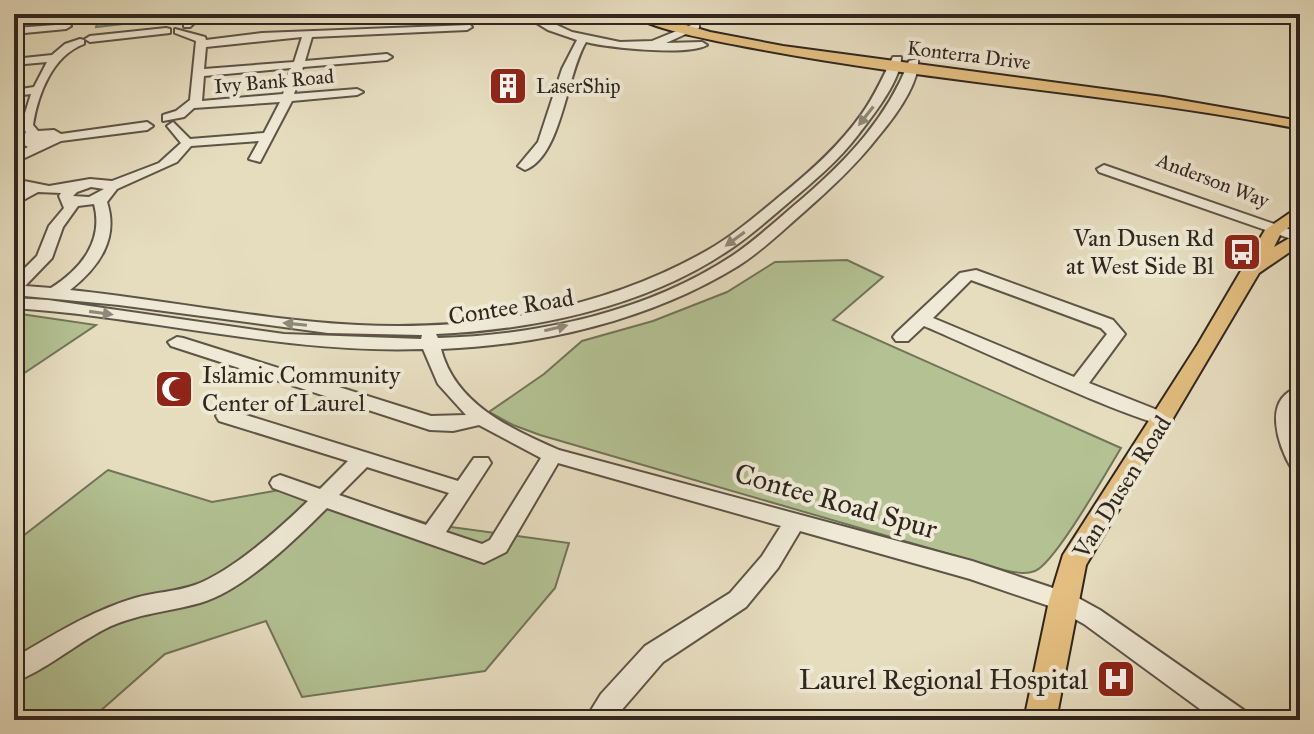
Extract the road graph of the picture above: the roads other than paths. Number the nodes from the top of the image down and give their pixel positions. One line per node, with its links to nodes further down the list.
1 (72, 14): 10 (street)
2 (527, 14): 11 (street)
3 (636, 14): 7 (main road, Konterra Drive)
4 (660, 14): 7 (main road, Konterra Drive)
5 (190, 23): 10 (street); 12 (street)
6 (467, 27): 9 (street)
7 (691, 28): 13 (street); 19 (main road, Konterra Drive); 19 (main road, Konterra Drive)
8 (15, 31): 10 (street)
9 (308, 34): 12 (street); 18 (street)
10 (75, 38): 16 (street)
11 (583, 39): 13 (street); 34 (street)
12 (202, 44): 21 (street)
13 (652, 44): 14 (street)
14 (702, 45)
15 (387, 57): 18 (street)
16 (54, 58): 17 (street); 22 (street)
17 (14, 62)
18 (297, 63): 21 (street); 25 (street)
19 (893, 67): 20 (main road, Konterra Drive); 49 (street, Contee Road, one-way to 49)
20 (910, 70): 27 (main road, Konterra Drive); 29 (main road, Konterra Drive); 50 (street, Contee Road, one-way to 20)
21 (200, 73): 26 (street)
22 (39, 90): 24 (street); 31 (street)
23 (357, 92): 25 (street, Ivy Bank Road)
24 (14, 93)
25 (287, 97): 26 (street, Ivy Bank Road); 30 (street)
26 (193, 105): 28 (street)
27 (1300, 117)
28 (172, 123): 31 (street); 32 (street)
29 (1300, 125)
30 (266, 137): 32 (street); 33 (street)
31 (31, 139)
32 (187, 143): 37 (street)
33 (255, 159)
34 (525, 166)
35 (1108, 167): 42 (street, Anderson Way)
36 (14, 183): 38 (street)
37 (111, 187): 39 (street); 45 (street)
38 (42, 189): 39 (street); 40 (street)
39 (71, 195): 46 (street)
40 (14, 201)
41 (1300, 211): 42 (main road, Van Dusen Road)
42 (1276, 228): 43 (street, Anderson Way); 44 (main road, Van Dusen Road)
43 (1300, 236): 44 (main road, Van Dusen Road)
44 (1251, 271): 57 (main road, Van Dusen Road)
45 (55, 293): 46 (street, Contee Road); 49 (street, Contee Road, one-way to 45)
46 (16, 295): 49 (street, Contee Road, one-way to 49)
47 (922, 319): 48 (street); 53 (street); 53 (street)
48 (902, 337)
49 (429, 338): 50 (street, Contee Road); 52 (street, Contee Road Spur)
50 (479, 341): 52 (street)
51 (177, 342): 56 (street)
52 (447, 383): 56 (street, Contee Road Spur)
53 (1078, 385): 57 (street)
54 (1300, 393): 61 (street)
55 (226, 416): 59 (street)
56 (479, 418): 58 (street, Contee Road Spur)
57 (1163, 420): 67 (main road, Van Dusen Road)
58 (553, 455): 65 (street, Contee Road Spur); 66 (street)
59 (363, 459): 63 (street); 64 (street)
60 (481, 463): 63 (street)
61 (1300, 466)
62 (280, 483): 64 (street)
63 (463, 490): 66 (street)
64 (323, 498): 66 (street); 68 (street)
65 (795, 521): 67 (street, Contee Road Spur); 69 (street)
66 (431, 536)
67 (1063, 601): 70 (main road, Van Dusen Road); 71 (street, Contee Road Spur)
68 (14, 671)
69 (598, 720)
70 (1040, 720)
71 (1236, 720)

